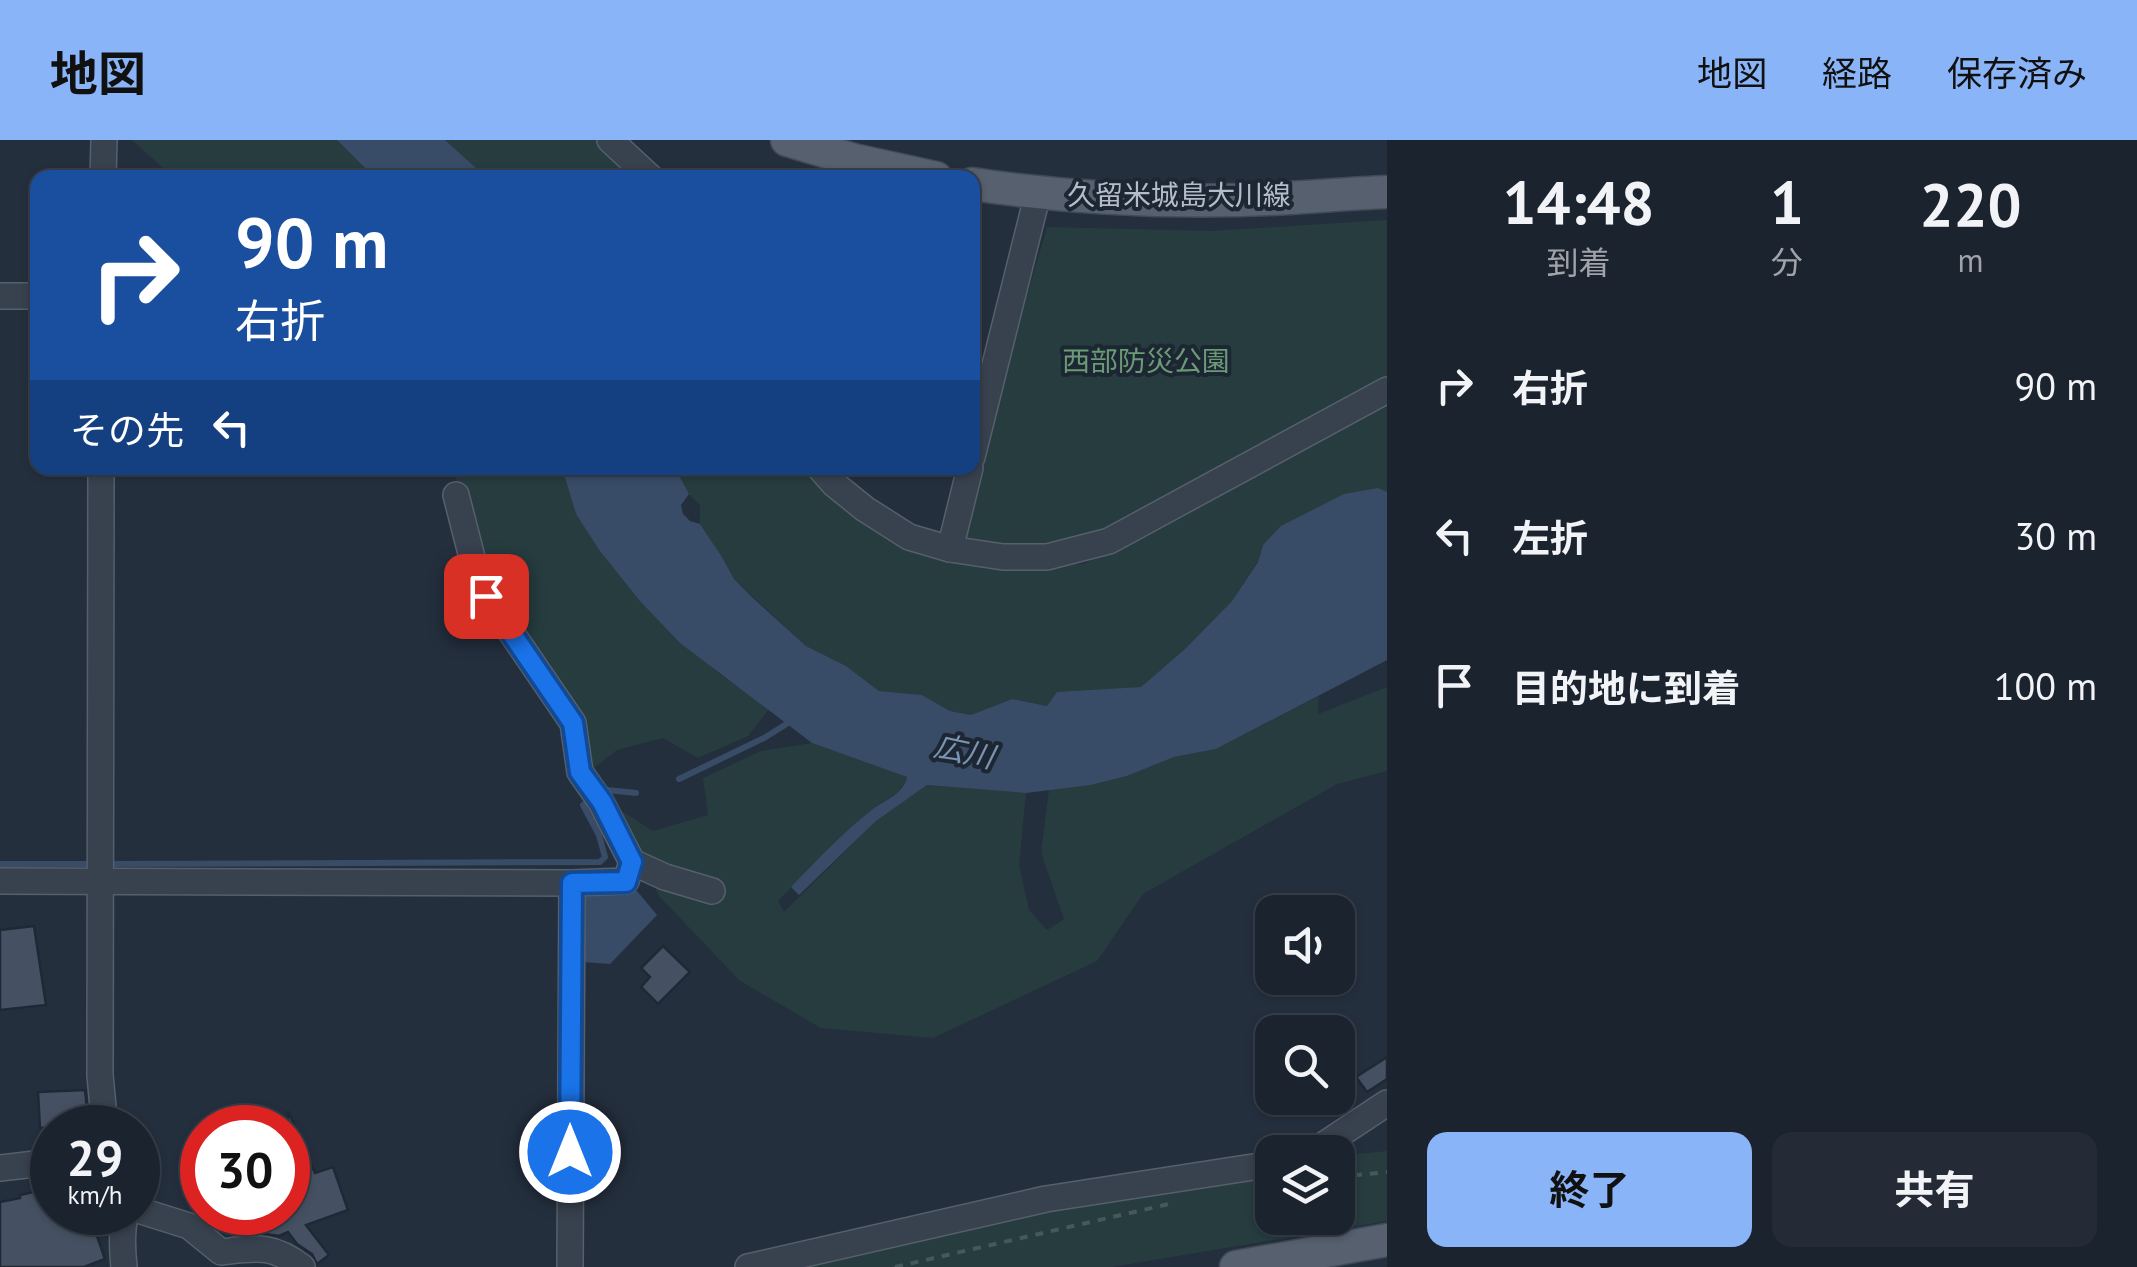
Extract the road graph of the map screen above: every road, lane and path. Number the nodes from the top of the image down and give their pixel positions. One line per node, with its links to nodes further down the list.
1 (104, 140): 4 (street)
2 (610, 140): 5 (street)
3 (786, 140): 6 (main road)
4 (103, 170)
5 (643, 170)
6 (900, 170)
7 (980, 185): 9 (main road, 久留米城島大川線)
8 (1387, 192): 9 (main road, 久留米城島大川線)
9 (1038, 193): 13 (street)
10 (0, 296): 11 (street)
11 (30, 296)
12 (1387, 390): 18 (street)
13 (980, 426)
14 (101, 475): 20 (street)
15 (826, 475): 18 (street)
16 (968, 475): 18 (street)
17 (456, 495): 19 (street)
18 (950, 549)
19 (632, 862): 22 (street); 23 (street)
20 (101, 870): 21 (street); 22 (street); 25 (street)
21 (0, 882)
22 (572, 883): 39 (street)
23 (712, 891)
24 (1387, 1103): 26 (street)
25 (103, 1105)
26 (1339, 1135)
27 (30, 1165): 29 (street)
28 (1255, 1167): 40 (street)
29 (0, 1168)
30 (1387, 1172): 31 (path)
31 (1355, 1176)
32 (1180, 1202): 41 (path)
33 (160, 1217): 36 (street)
34 (123, 1235): 37 (street)
35 (1387, 1240): 42 (main road)
36 (220, 1259): 38 (street)
37 (124, 1267)
38 (302, 1267)
39 (570, 1267)
40 (748, 1267)
41 (896, 1267)
42 (1236, 1267)

